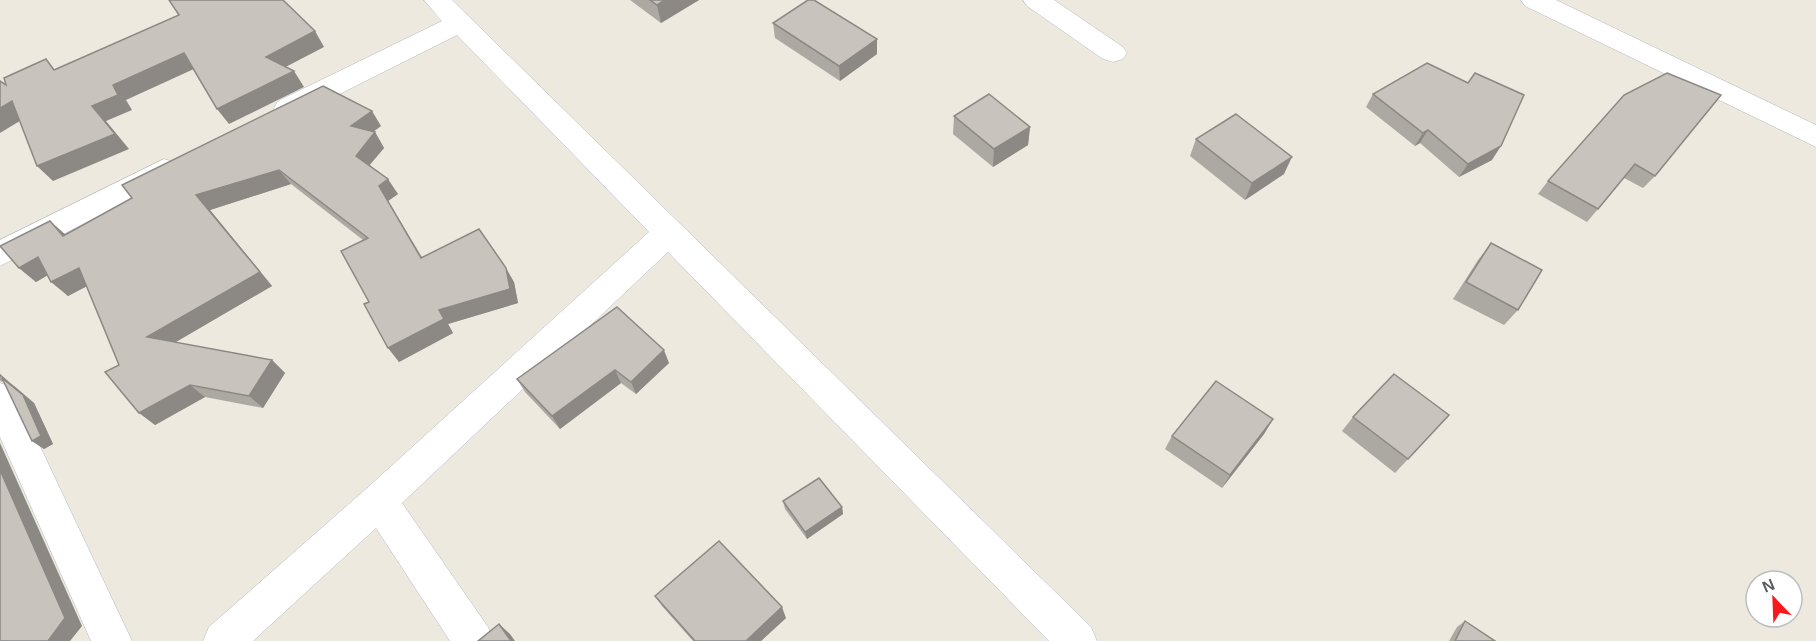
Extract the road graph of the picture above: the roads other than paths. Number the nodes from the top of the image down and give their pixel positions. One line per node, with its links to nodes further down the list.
1 (1036, 0): 4 (street)
2 (1534, 0): 6 (street)
3 (449, 11): 5 (street); 8 (street)
4 (1113, 53)
5 (268, 118)
6 (1816, 137)
7 (183, 161): 9 (street)
8 (669, 232): 11 (street); 15 (street)
9 (0, 254)
10 (0, 398): 12 (street)
11 (379, 501): 13 (street); 14 (street)
12 (112, 641)
13 (223, 641)
14 (474, 641)
15 (1077, 641)

